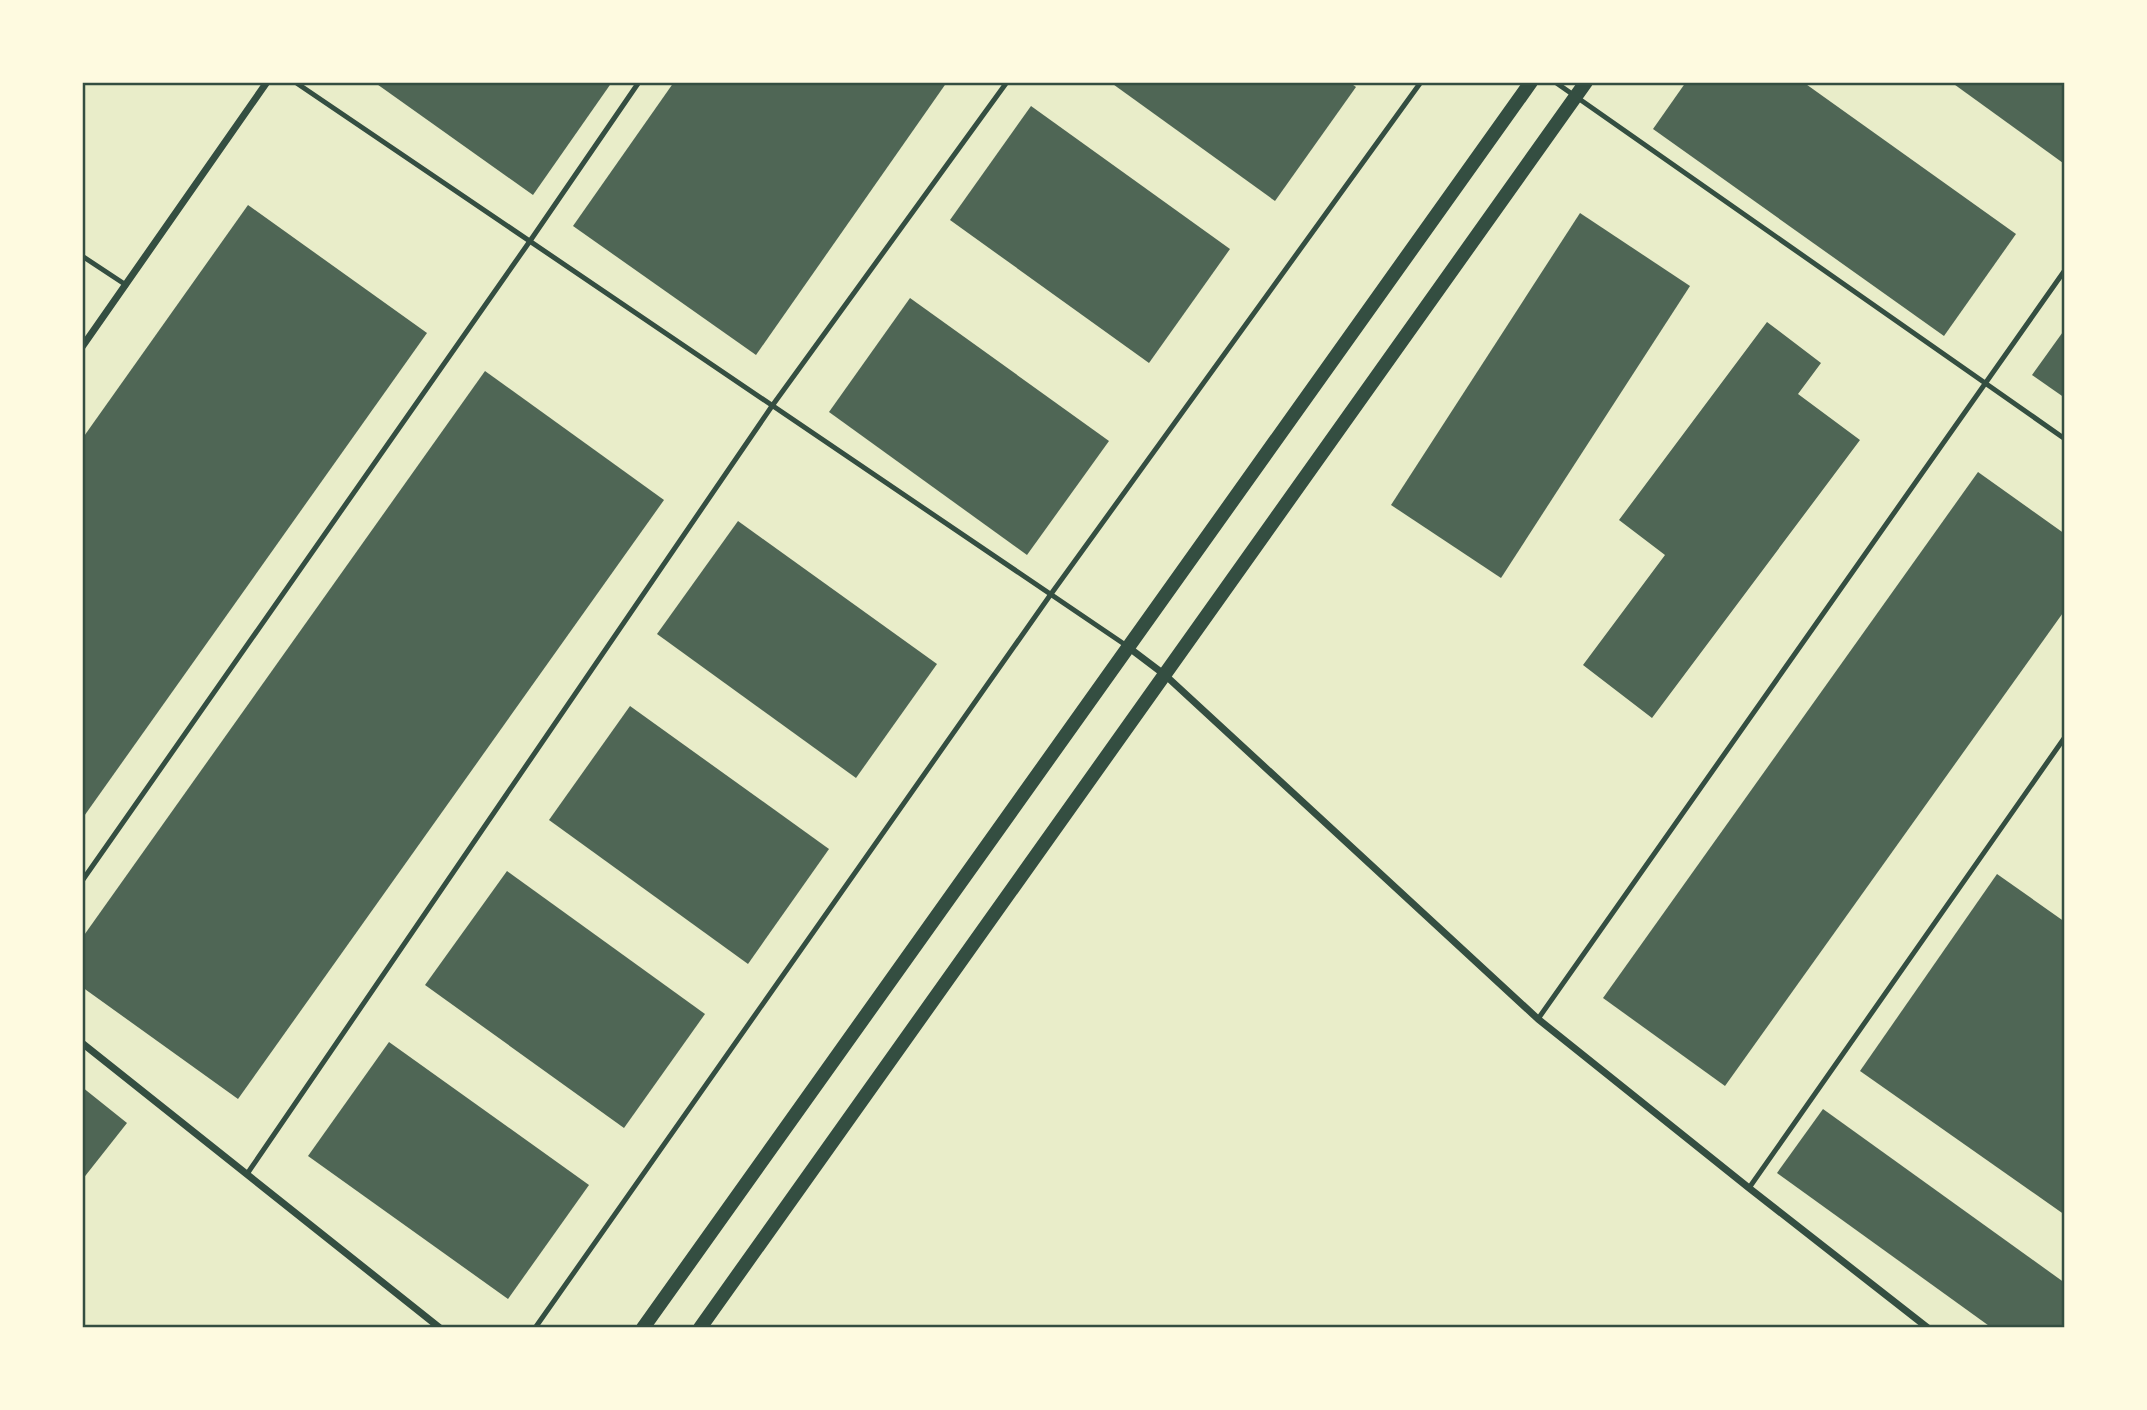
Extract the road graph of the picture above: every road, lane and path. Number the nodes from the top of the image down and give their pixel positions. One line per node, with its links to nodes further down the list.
1 (267, 82): 13 (street)
2 (295, 82): 10 (lane)
3 (639, 82): 10 (lane)
4 (1007, 82): 16 (lane)
5 (1421, 82): 18 (lane)
6 (1531, 82): 19 (main road)
7 (1555, 82): 9 (lane)
8 (1586, 82): 9 (main road)
9 (1575, 97): 15 (lane); 20 (main road)
10 (530, 241): 16 (lane); 22 (lane)
11 (82, 256): 13 (lane)
12 (2065, 270): 15 (lane)
13 (126, 285): 14 (street)
14 (82, 346)
15 (1986, 384): 17 (lane); 23 (lane)
16 (772, 406): 18 (lane); 25 (lane)
17 (2065, 439)
18 (1051, 594): 19 (lane); 28 (lane)
19 (1127, 647): 20 (street); 29 (main road)
20 (1165, 676): 23 (street); 30 (main road)
21 (2065, 737): 26 (lane)
22 (82, 881)
23 (1538, 1019): 26 (street)
24 (82, 1043): 25 (street)
25 (247, 1174): 27 (street)
26 (1749, 1188): 31 (street)
27 (440, 1328)
28 (535, 1328)
29 (643, 1328)
30 (700, 1328)
31 (1928, 1328)

